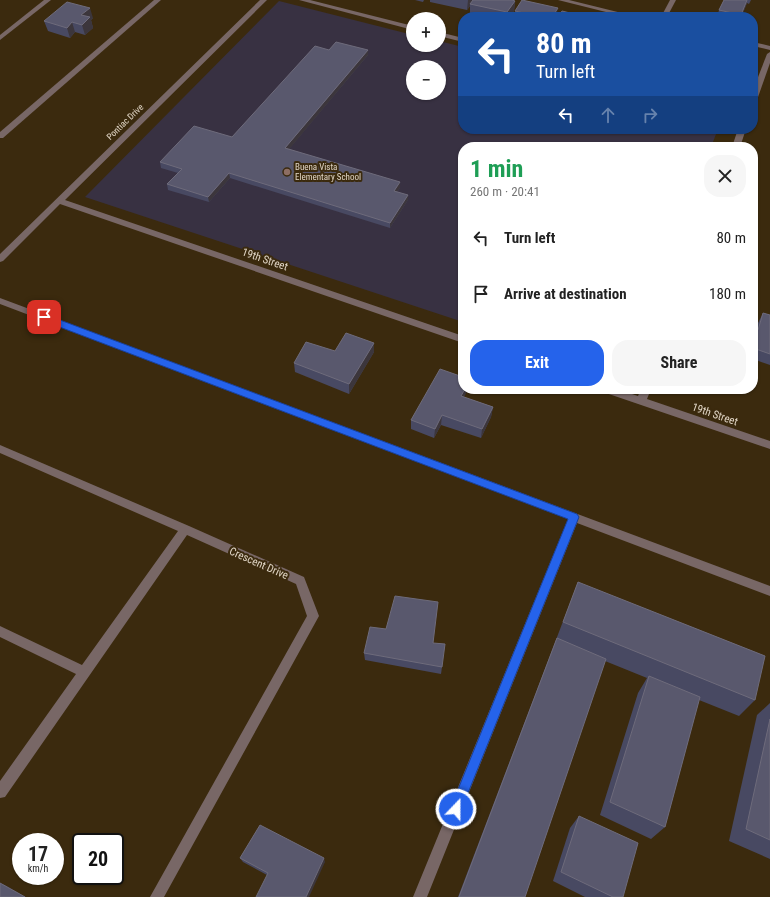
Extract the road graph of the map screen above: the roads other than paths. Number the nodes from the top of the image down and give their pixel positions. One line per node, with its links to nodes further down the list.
1 (48, 0): 11 (street)
2 (158, 0): 17 (street)
3 (264, 0): 18 (street, Pontiac Drive)
4 (302, 0): 9 (street)
5 (561, 0): 7 (street)
6 (673, 0): 8 (street)
7 (613, 12)
8 (667, 12)
9 (406, 26)
10 (446, 36): 12 (street)
11 (0, 38)
12 (458, 39)
13 (758, 45): 14 (street)
14 (770, 48)
15 (770, 54): 16 (street)
16 (758, 86)
17 (0, 136)
18 (59, 201): 19 (street, Pontiac Drive); 21 (street, 19th Street)
19 (0, 259)
20 (0, 301): 27 (street)
21 (458, 338)
22 (621, 394): 24 (street, 19th Street)
23 (644, 394): 24 (street)
24 (641, 401): 25 (street, 19th Street)
25 (770, 445)
26 (0, 449): 28 (street, Crescent Drive)
27 (574, 517): 29 (street); 34 (street)
28 (185, 529): 31 (street); 33 (street, Crescent Drive)
29 (770, 591)
30 (0, 631): 31 (street)
31 (83, 672): 32 (street)
32 (0, 792)
33 (157, 897)
34 (420, 897)

